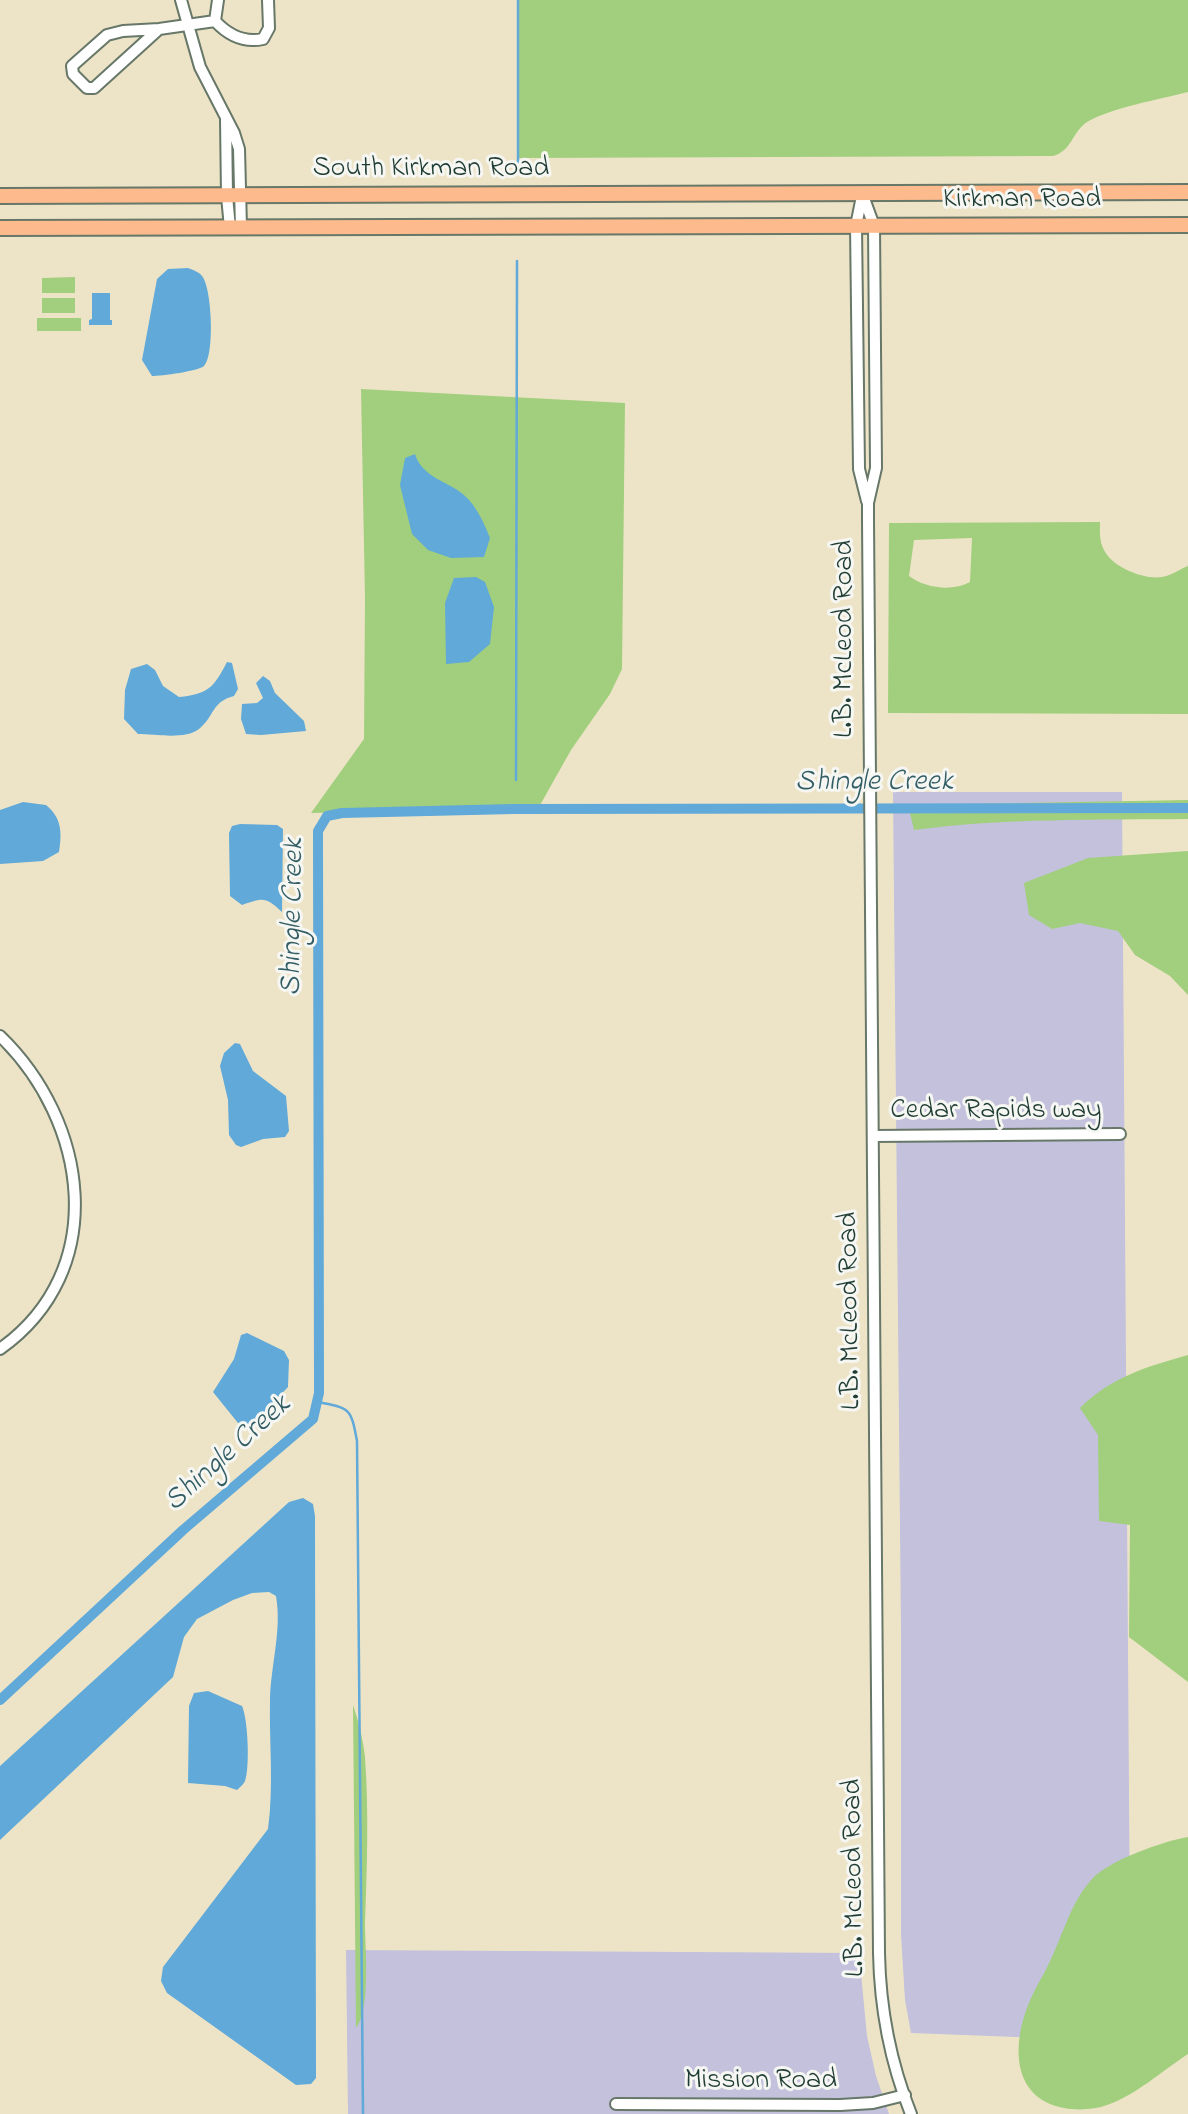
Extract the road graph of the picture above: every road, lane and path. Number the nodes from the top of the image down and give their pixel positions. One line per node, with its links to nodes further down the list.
1 (181, 0): 5 (street)
2 (218, 0): 4 (street)
3 (268, 0): 4 (street)
4 (215, 21): 5 (street)
5 (189, 25): 6 (street); 9 (street)
6 (159, 29): 6 (street)
7 (1188, 192): 8 (main road, Kirkman Road)
8 (862, 194): 9 (main road, South Kirkman Road); 12 (street, L.B. McLeod Road); 13 (street, L.B. McLeod Road)
9 (234, 196): 10 (main road, South Kirkman Road); 15 (street)
10 (0, 197)
11 (1188, 225): 13 (main road, Kirkman Road)
12 (856, 226): 13 (main road, Kirkman Road); 15 (main road, South Kirkman Road); 16 (street, L.B. McLeod Road)
13 (874, 226): 16 (street, L.B. McLeod Road)
14 (0, 228): 15 (main road, South Kirkman Road)
15 (236, 228)
16 (868, 503): 19 (street, L.B. McLeod Road)
17 (0, 1036): 20 (street)
18 (1120, 1134): 19 (street, Cedar Rapids way)
19 (873, 1136): 21 (street, L.B. McLeod Road)
20 (0, 1349)
21 (905, 2095): 22 (street, Mission Road); 23 (street, L.B. McLeod Road)
22 (616, 2104)
23 (911, 2114)

